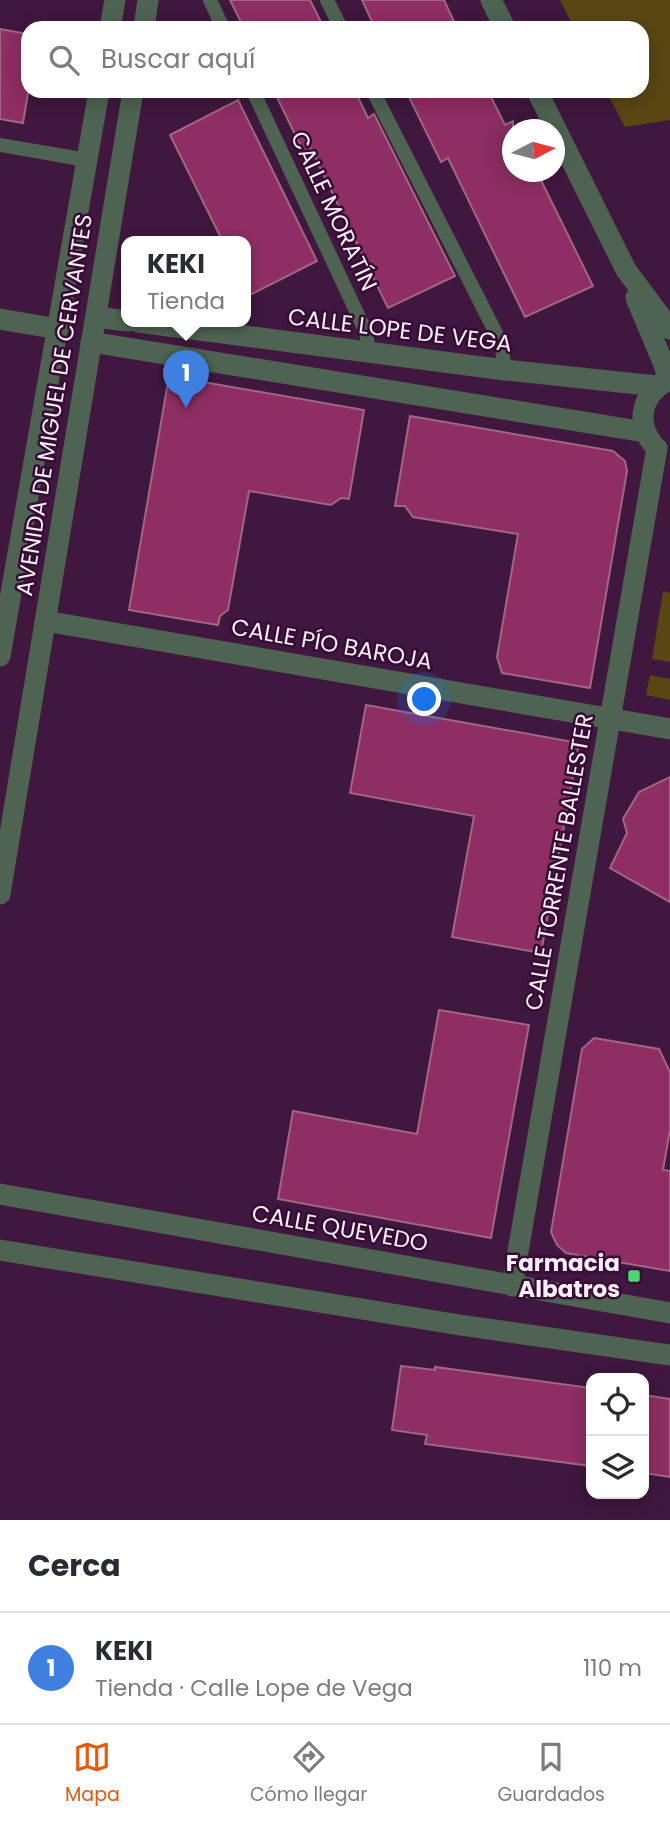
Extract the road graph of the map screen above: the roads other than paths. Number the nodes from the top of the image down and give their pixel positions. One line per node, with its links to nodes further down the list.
1 (114, 0): 6 (street)
2 (148, 0): 7 (street)
3 (210, 0): 8 (lane)
4 (327, 0): 9 (lane)
5 (491, 0): 10 (street)
6 (111, 21)
7 (145, 21)
8 (220, 21)
9 (338, 21)
10 (502, 21)
11 (98, 98): 17 (street, AVENIDA DE MIGUEL DE CERVANTES)
12 (132, 98): 19 (street, AVENIDA DE MIGUEL DE CERVANTES)
13 (256, 98): 26 (lane, CALLE MORATÍN)
14 (377, 98): 27 (lane)
15 (540, 98): 18 (street)
16 (0, 145): 17 (lane)
17 (87, 160): 23 (street, AVENIDA DE MIGUEL DE CERVANTES)
18 (626, 270): 24 (street); 28 (street)
19 (96, 317): 21 (street); 25 (street, AVENIDA DE MIGUEL DE CERVANTES)
20 (0, 319): 23 (street)
21 (121, 320)
22 (176, 327): 26 (street, CALLE LOPE DE VEGA)
23 (58, 328): 30 (street, AVENIDA DE MIGUEL DE CERVANTES)
24 (670, 329)
25 (91, 342): 29 (street); 31 (street, AVENIDA DE MIGUEL DE CERVANTES)
26 (369, 352): 27 (street, CALLE LOPE DE VEGA)
27 (505, 370): 28 (street, CALLE LOPE DE VEGA)
28 (665, 382): 29 (street, CALLE TORRENTE BALLESTER)
29 (657, 445): 33 (street, CALLE TORRENTE BALLESTER)
30 (3, 613): 32 (street, AVENIDA DE MIGUEL DE CERVANTES)
31 (45, 621): 33 (street, CALLE PÍO BAROJA); 35 (street, AVENIDA DE MIGUEL DE CERVANTES)
32 (0, 656)
33 (611, 719): 34 (street, CALLE PÍO BAROJA); 38 (street, CALLE TORRENTE BALLESTER)
34 (670, 729)
35 (0, 894)
36 (0, 1194): 38 (street, CALLE QUEVEDO)
37 (0, 1250): 40 (street)
38 (512, 1286): 39 (street, CALLE QUEVEDO)
39 (670, 1313)
40 (670, 1355)

